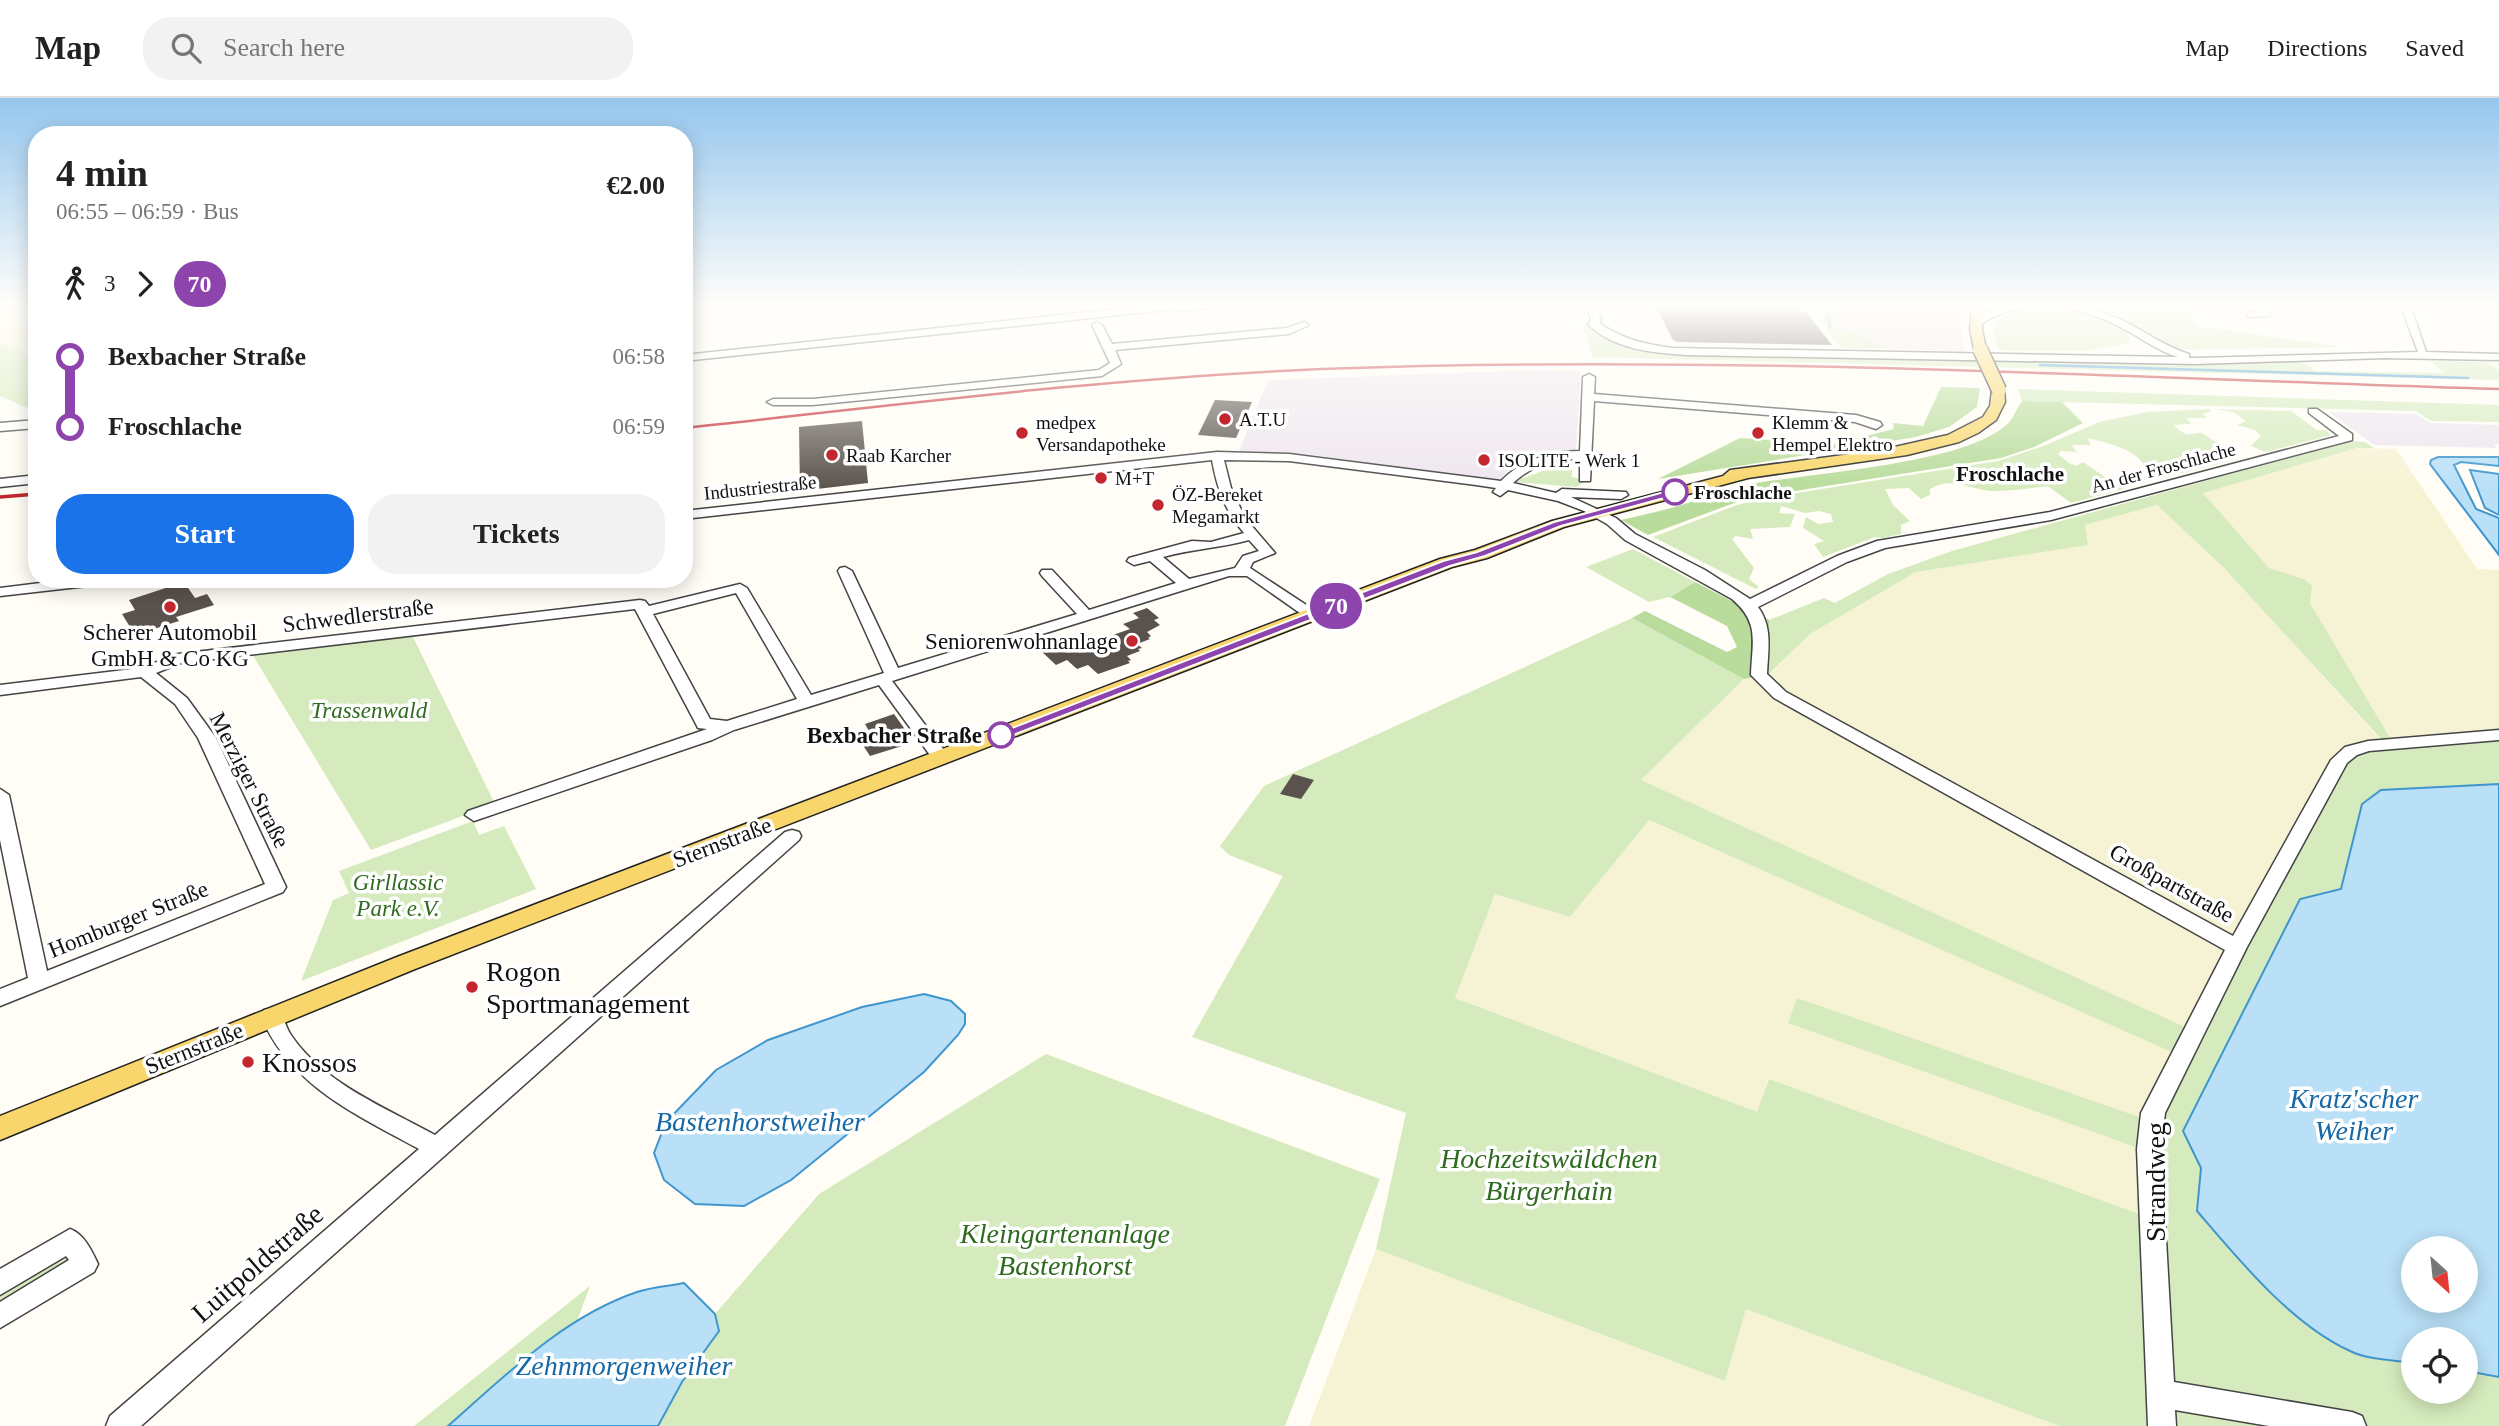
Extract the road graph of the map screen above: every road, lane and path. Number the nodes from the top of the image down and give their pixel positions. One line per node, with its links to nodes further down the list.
1 (1114, 366): 5 (street)
2 (1988, 366): 12 (main road, Sternstraße, bridge)
3 (1589, 377): 4 (street)
4 (1588, 397): 8 (street); 10 (street)
5 (773, 402)
6 (2314, 411): 29 (street, An der Froschlache)
7 (28, 425): 9 (street)
8 (1876, 425)
9 (0, 427)
10 (1585, 455): 13 (street); 16 (street)
11 (1217, 456): 16 (street, Industriestraße); 20 (street, Industriestraße); 21 (street)
12 (1742, 474): 18 (main road, Sternstraße); 19 (main road, Sternstraße)
13 (1586, 478)
14 (28, 480): 15 (street)
15 (0, 483)
16 (1501, 489): 17 (street, Industriestraße); 19 (street, Industriestraße)
17 (1531, 491): 18 (street); 19 (street, Industriestraße)
18 (1621, 495): 19 (main road, Sternstraße)
19 (1580, 512): 32 (street); 35 (main road, Sternstraße)
20 (693, 513)
21 (1252, 535): 22 (street); 24 (street)
22 (1153, 556): 23 (street); 28 (street)
23 (1134, 561)
24 (1241, 570): 28 (street); 35 (street)
25 (845, 571): 37 (street)
26 (1047, 573): 34 (street)
27 (1769, 579): 29 (street)
28 (1187, 584): 34 (street)
29 (1785, 587): 32 (street, An der Froschlache)
30 (35, 588): 31 (street)
31 (0, 592)
32 (1750, 605): 47 (street, Großpartstraße)
33 (642, 608): 36 (street, Schwedlerstraße); 39 (street); 40 (street)
34 (1086, 615): 37 (street)
35 (1312, 615): 42 (main road, Sternstraße)
36 (144, 671): 38 (street, Schwedlerstraße); 46 (street, Merziger Straße)
37 (887, 676): 39 (street); 42 (street)
38 (0, 690)
39 (806, 701): 40 (street)
40 (722, 725): 44 (street)
41 (2499, 735): 47 (street, Großpartstraße)
42 (942, 758): 50 (main road, Sternstraße)
43 (0, 795): 48 (street)
44 (474, 815)
45 (792, 836): 52 (street, Luitpoldstraße)
46 (275, 887): 48 (street, Homburger Straße)
47 (2237, 947): 55 (street, Strandweg)
48 (40, 981): 49 (street, Homburger Straße)
49 (0, 998)
50 (272, 1016): 51 (main road, Sternstraße); 52 (street)
51 (0, 1128)
52 (436, 1147): 56 (street, Luitpoldstraße)
53 (0, 1283): 54 (street)
54 (0, 1316)
55 (2162, 1394): 57 (street, Strandweg); 58 (street)
56 (120, 1426)
57 (2162, 1426)
58 (2353, 1426)

